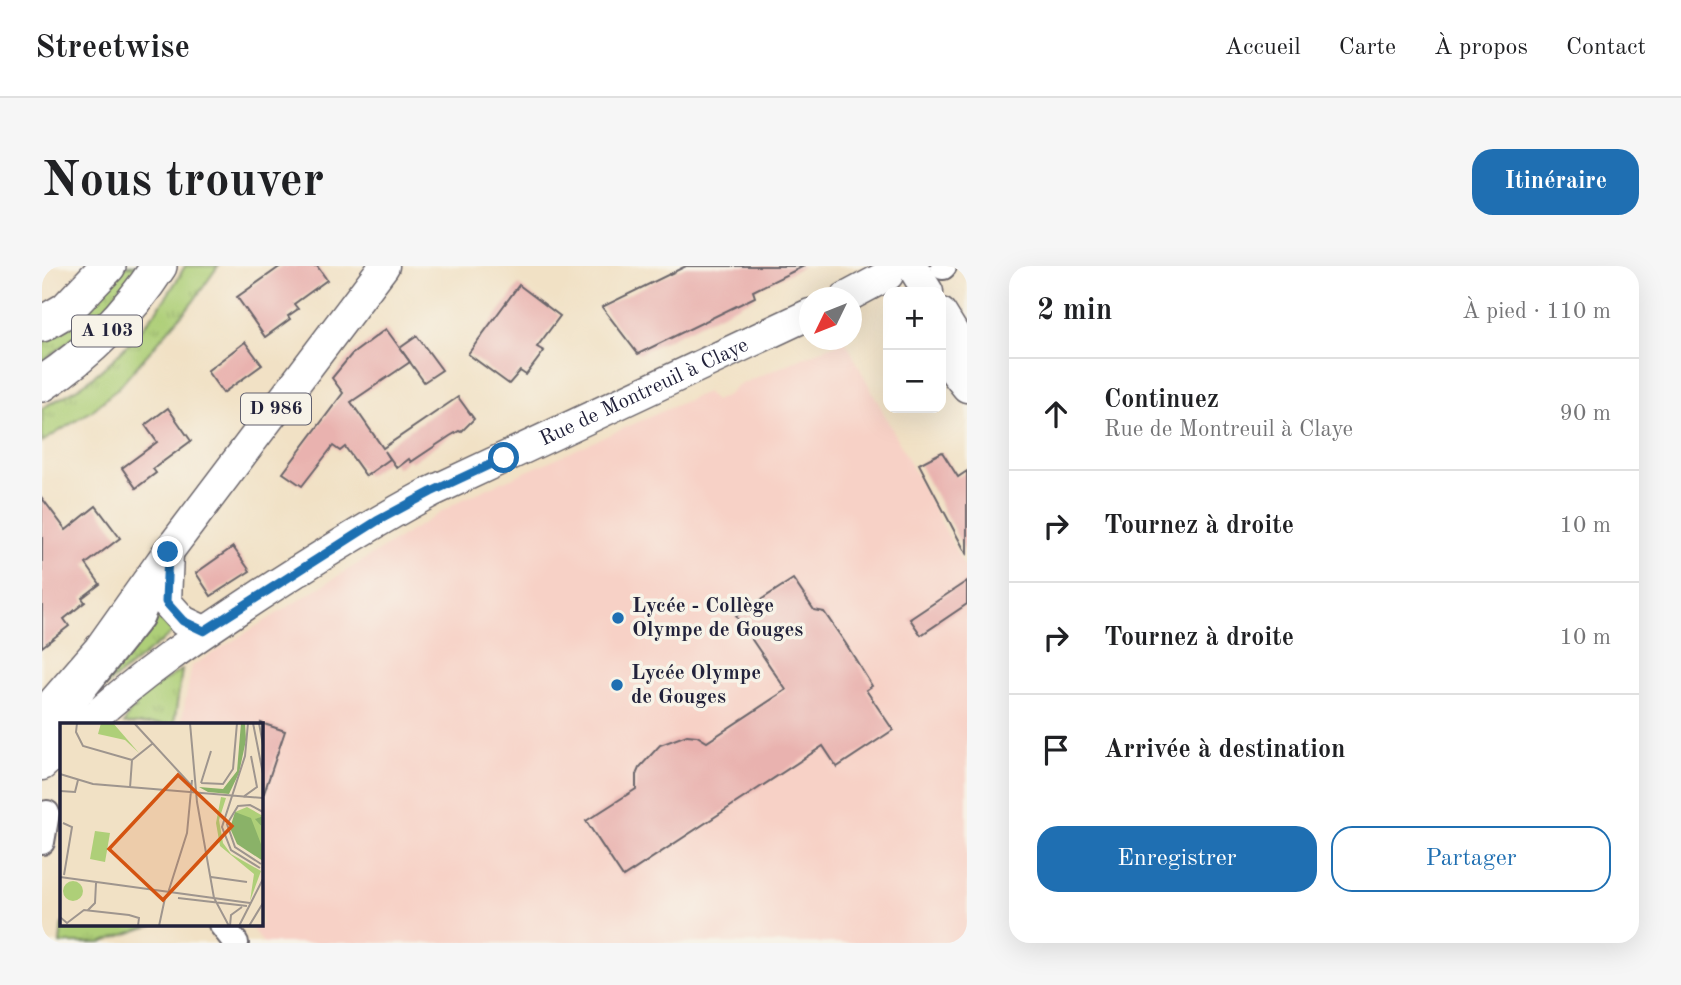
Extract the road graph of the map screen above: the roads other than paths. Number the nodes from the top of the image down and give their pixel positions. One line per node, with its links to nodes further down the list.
1 (108, 266): 9 (highway, A 103)
2 (159, 266): 12 (highway, A 103)
3 (384, 266): 14 (main road, D 986)
4 (895, 273): 5 (main road); 6 (main road)
5 (920, 287)
6 (862, 290)
7 (799, 319): 15 (main road, Rue de Montreuil à Claye)
8 (946, 321): 10 (main road)
9 (42, 324)
10 (967, 355)
11 (946, 360): 13 (main road)
12 (42, 384)
13 (967, 387)
14 (168, 552): 15 (main road); 19 (main road, D 986)
15 (204, 631): 16 (main road, Rue de Montreuil à Claye)
16 (121, 692): 17 (main road, Rue de Montreuil à Claye); 18 (street)
17 (70, 723)
18 (110, 723)
19 (52, 734)
20 (50, 810): 21 (street)
21 (42, 842)
22 (223, 926): 23 (street)
23 (236, 943)

